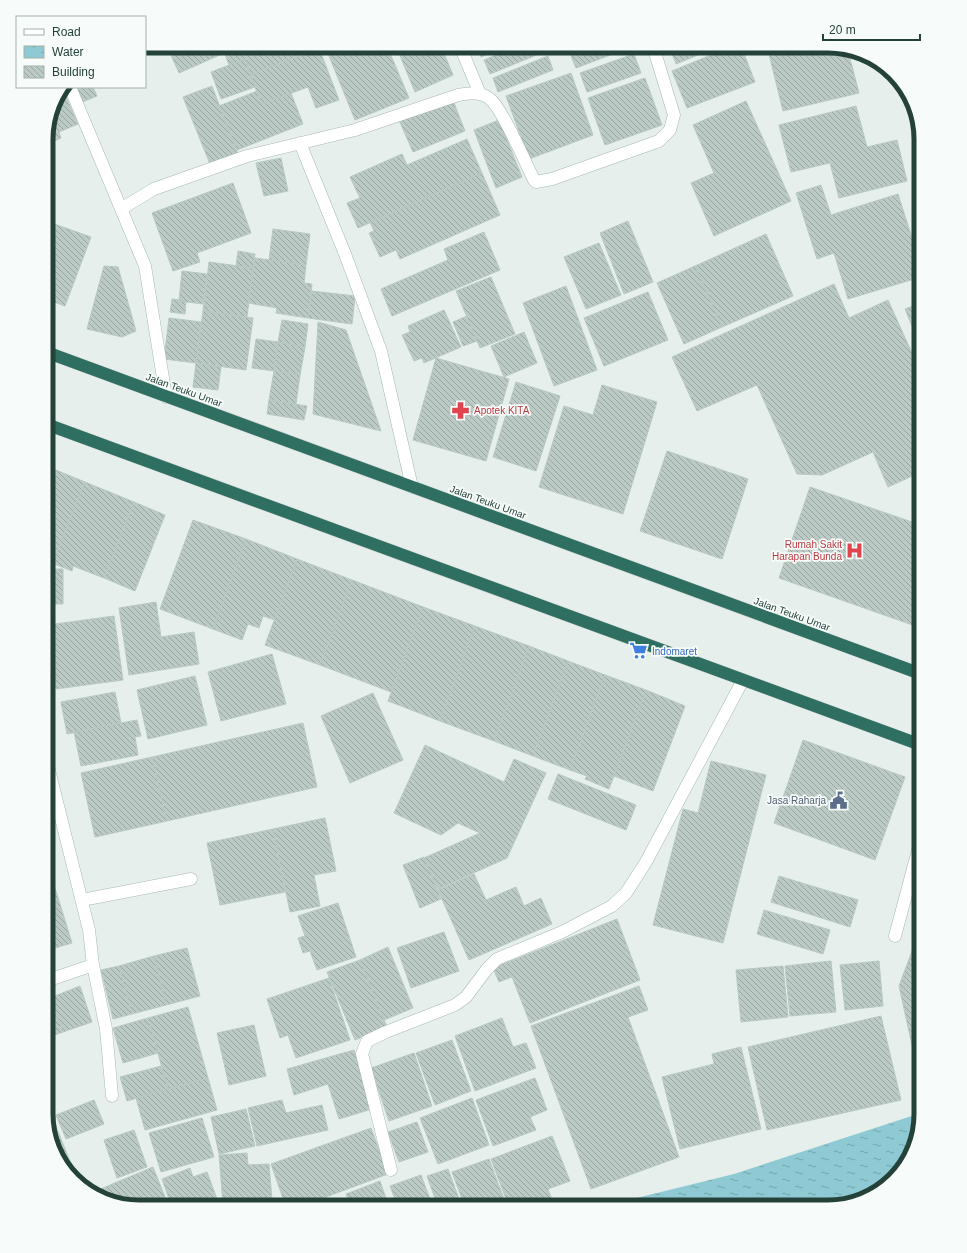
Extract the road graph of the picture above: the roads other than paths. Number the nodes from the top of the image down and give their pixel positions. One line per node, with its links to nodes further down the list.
1 (463, 53): 4 (street)
2 (655, 53): 4 (street)
3 (70, 88): 6 (street)
4 (480, 94): 5 (street)
5 (300, 143): 6 (street); 10 (street)
6 (121, 209): 8 (street)
7 (53, 355): 8 (highway, Jalan Teuku Umar)
8 (166, 397): 10 (highway, Jalan Teuku Umar)
9 (53, 427): 12 (highway)
10 (412, 487): 11 (highway, Jalan Teuku Umar)
11 (914, 671)
12 (743, 680): 13 (highway); 22 (street)
13 (914, 742)
14 (53, 786): 17 (street)
15 (914, 865): 18 (street)
16 (191, 879): 17 (street)
17 (82, 900): 19 (street)
18 (895, 936)
19 (93, 965): 20 (street); 21 (street)
20 (53, 979)
21 (112, 1096)
22 (391, 1170)

